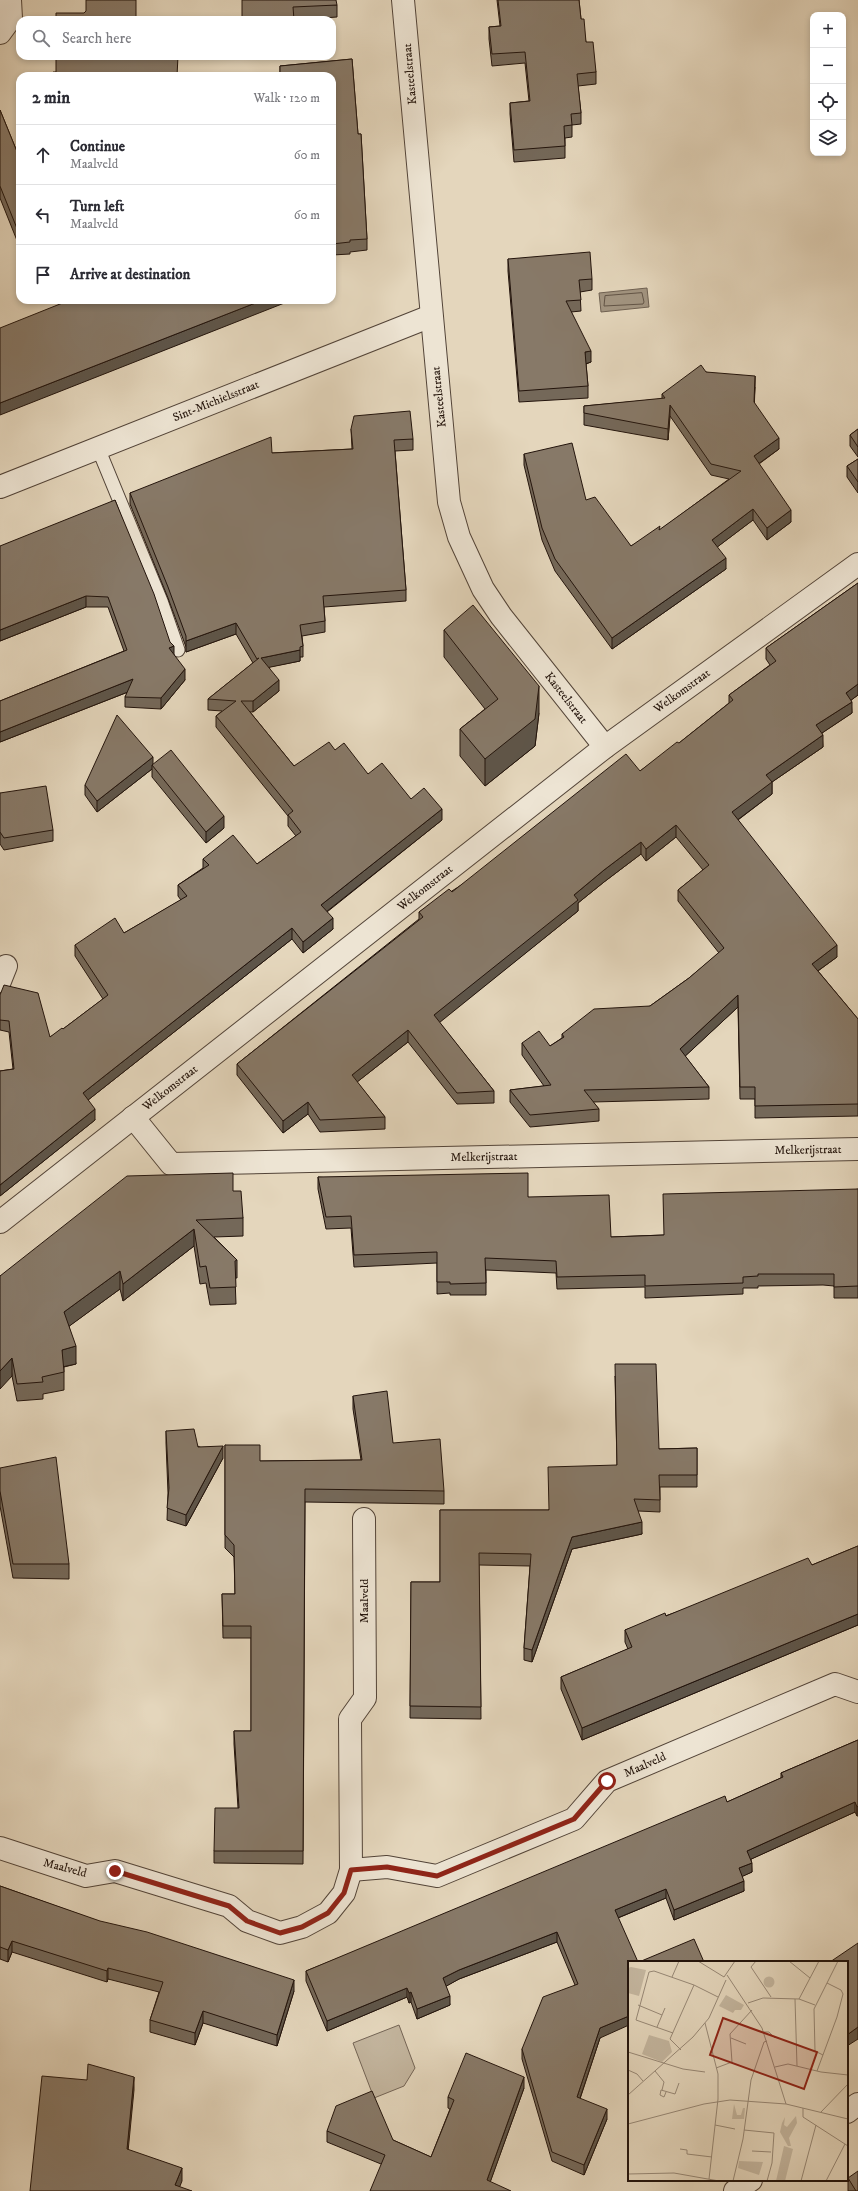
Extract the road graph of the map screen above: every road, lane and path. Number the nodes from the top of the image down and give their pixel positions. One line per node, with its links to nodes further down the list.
1 (10, 0): 3 (street)
2 (403, 0): 4 (street, Kasteelstraat)
3 (0, 33)
4 (431, 316): 5 (street, Sint-Michielsstraat); 9 (street, Kasteelstraat)
5 (98, 448): 6 (street, Sint-Michielsstraat); 8 (lane)
6 (0, 487)
7 (858, 564): 9 (street, Welkomstraat)
8 (178, 650)
9 (605, 747): 10 (street, Welkomstraat)
10 (133, 1117): 11 (street, Melkerijstraat); 12 (street, Welkomstraat)
11 (858, 1149)
12 (0, 1222)
13 (364, 1519): 16 (street, Maalveld)
14 (858, 1692): 16 (street, Maalveld)
15 (0, 1848): 16 (street, Maalveld)
16 (351, 1870)
17 (858, 2104): 18 (street)
18 (848, 2111)
19 (750, 2181): 20 (street)
20 (735, 2191)

